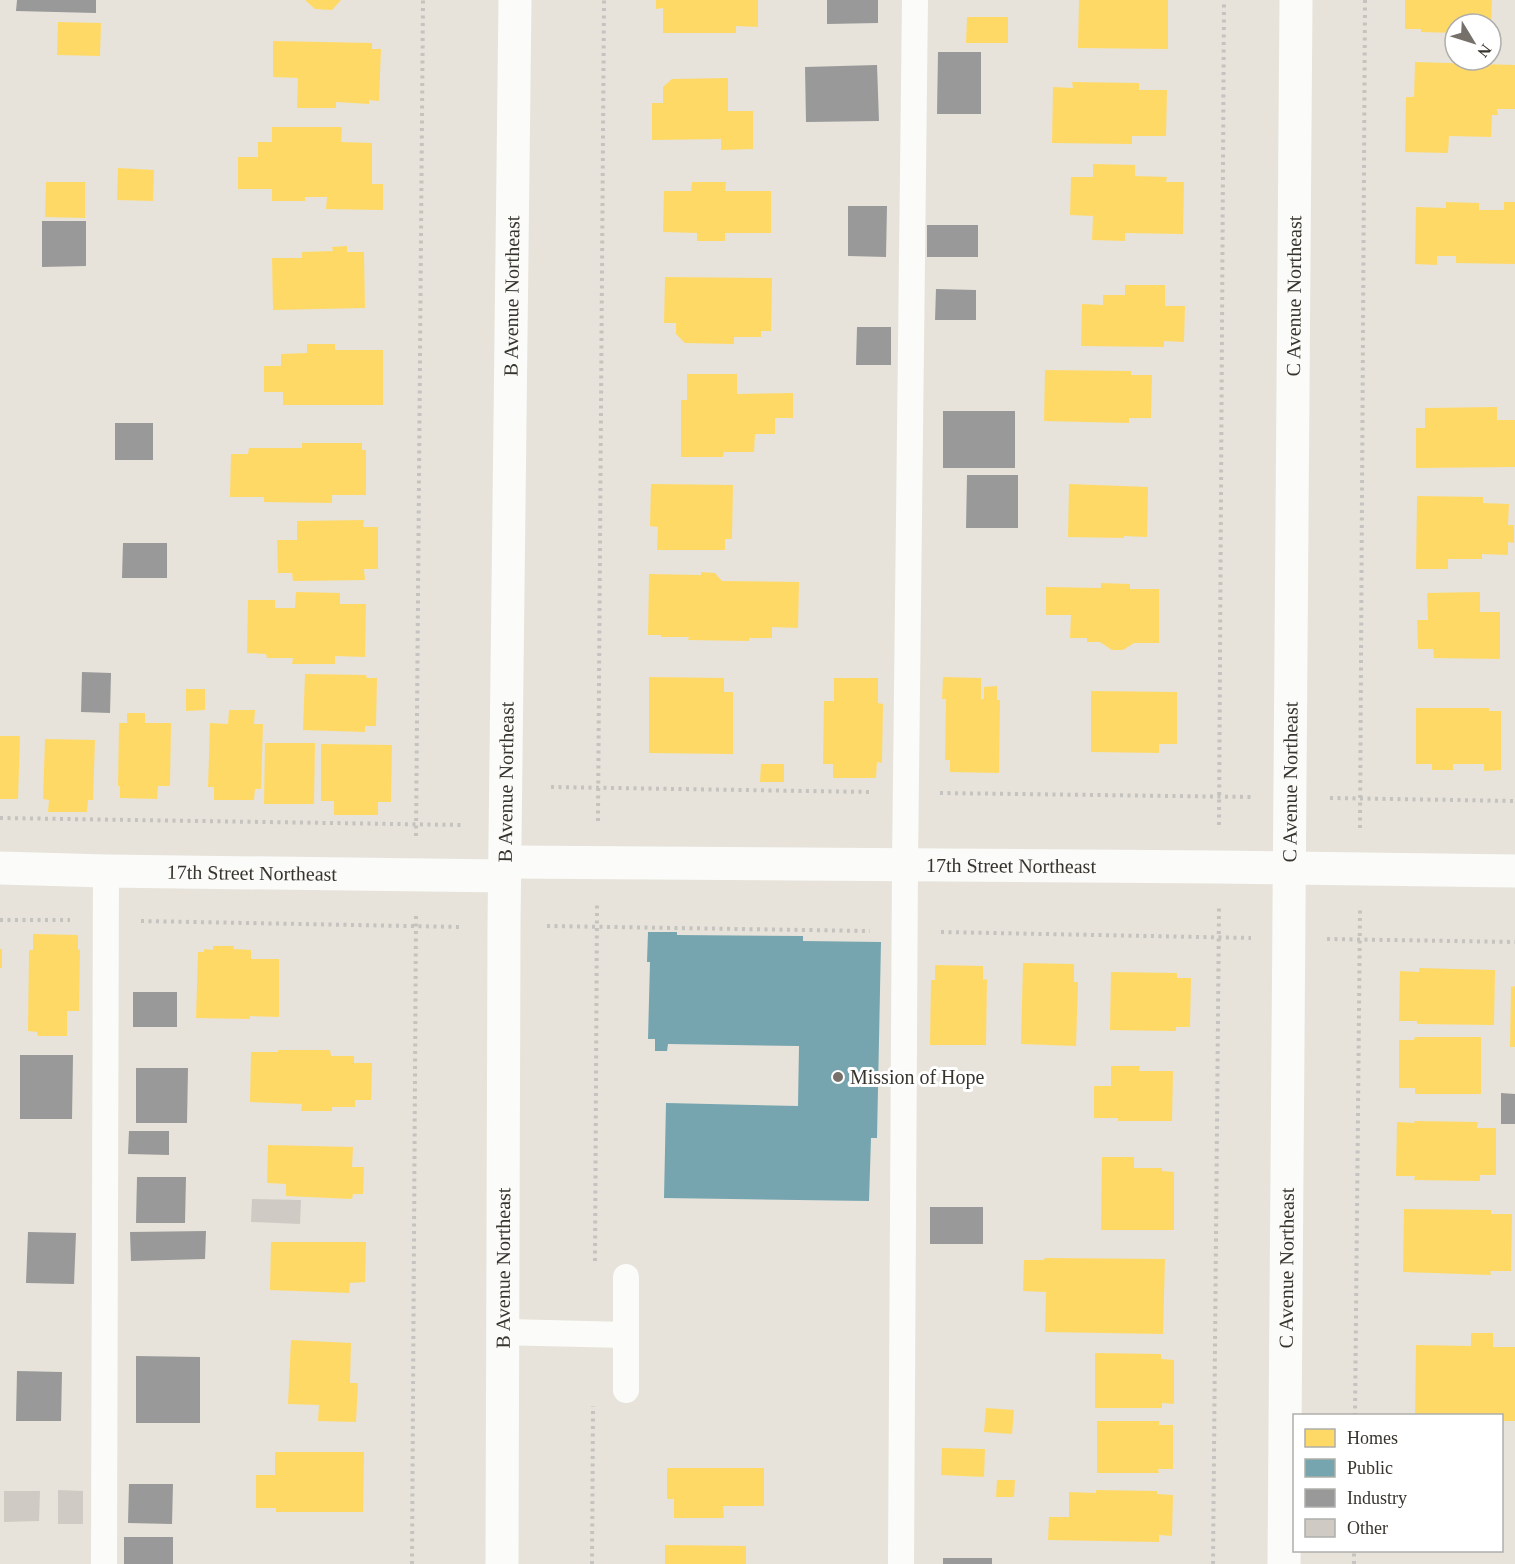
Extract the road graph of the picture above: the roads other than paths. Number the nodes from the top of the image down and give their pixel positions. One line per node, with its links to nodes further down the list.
1 (515, 0): 7 (street, B Avenue Northeast)
2 (915, 0): 4 (lane)
3 (1296, 0): 5 (street, C Avenue Northeast)
4 (906, 865): 5 (street, 17th Street Northeast); 7 (street, 17th Street Northeast); 16 (lane)
5 (1288, 867): 9 (street, 17th Street Northeast); 17 (street, C Avenue Northeast)
6 (0, 868): 8 (street, 17th Street Northeast)
7 (505, 869): 8 (street, 17th Street Northeast); 11 (street, B Avenue Northeast)
8 (106, 871): 14 (lane)
9 (1515, 871)
10 (626, 1277): 12 (lane)
11 (503, 1332): 12 (lane); 15 (street, B Avenue Northeast)
12 (626, 1335): 13 (lane)
13 (626, 1390)
14 (104, 1564)
15 (502, 1564)
16 (902, 1564)
17 (1284, 1564)

